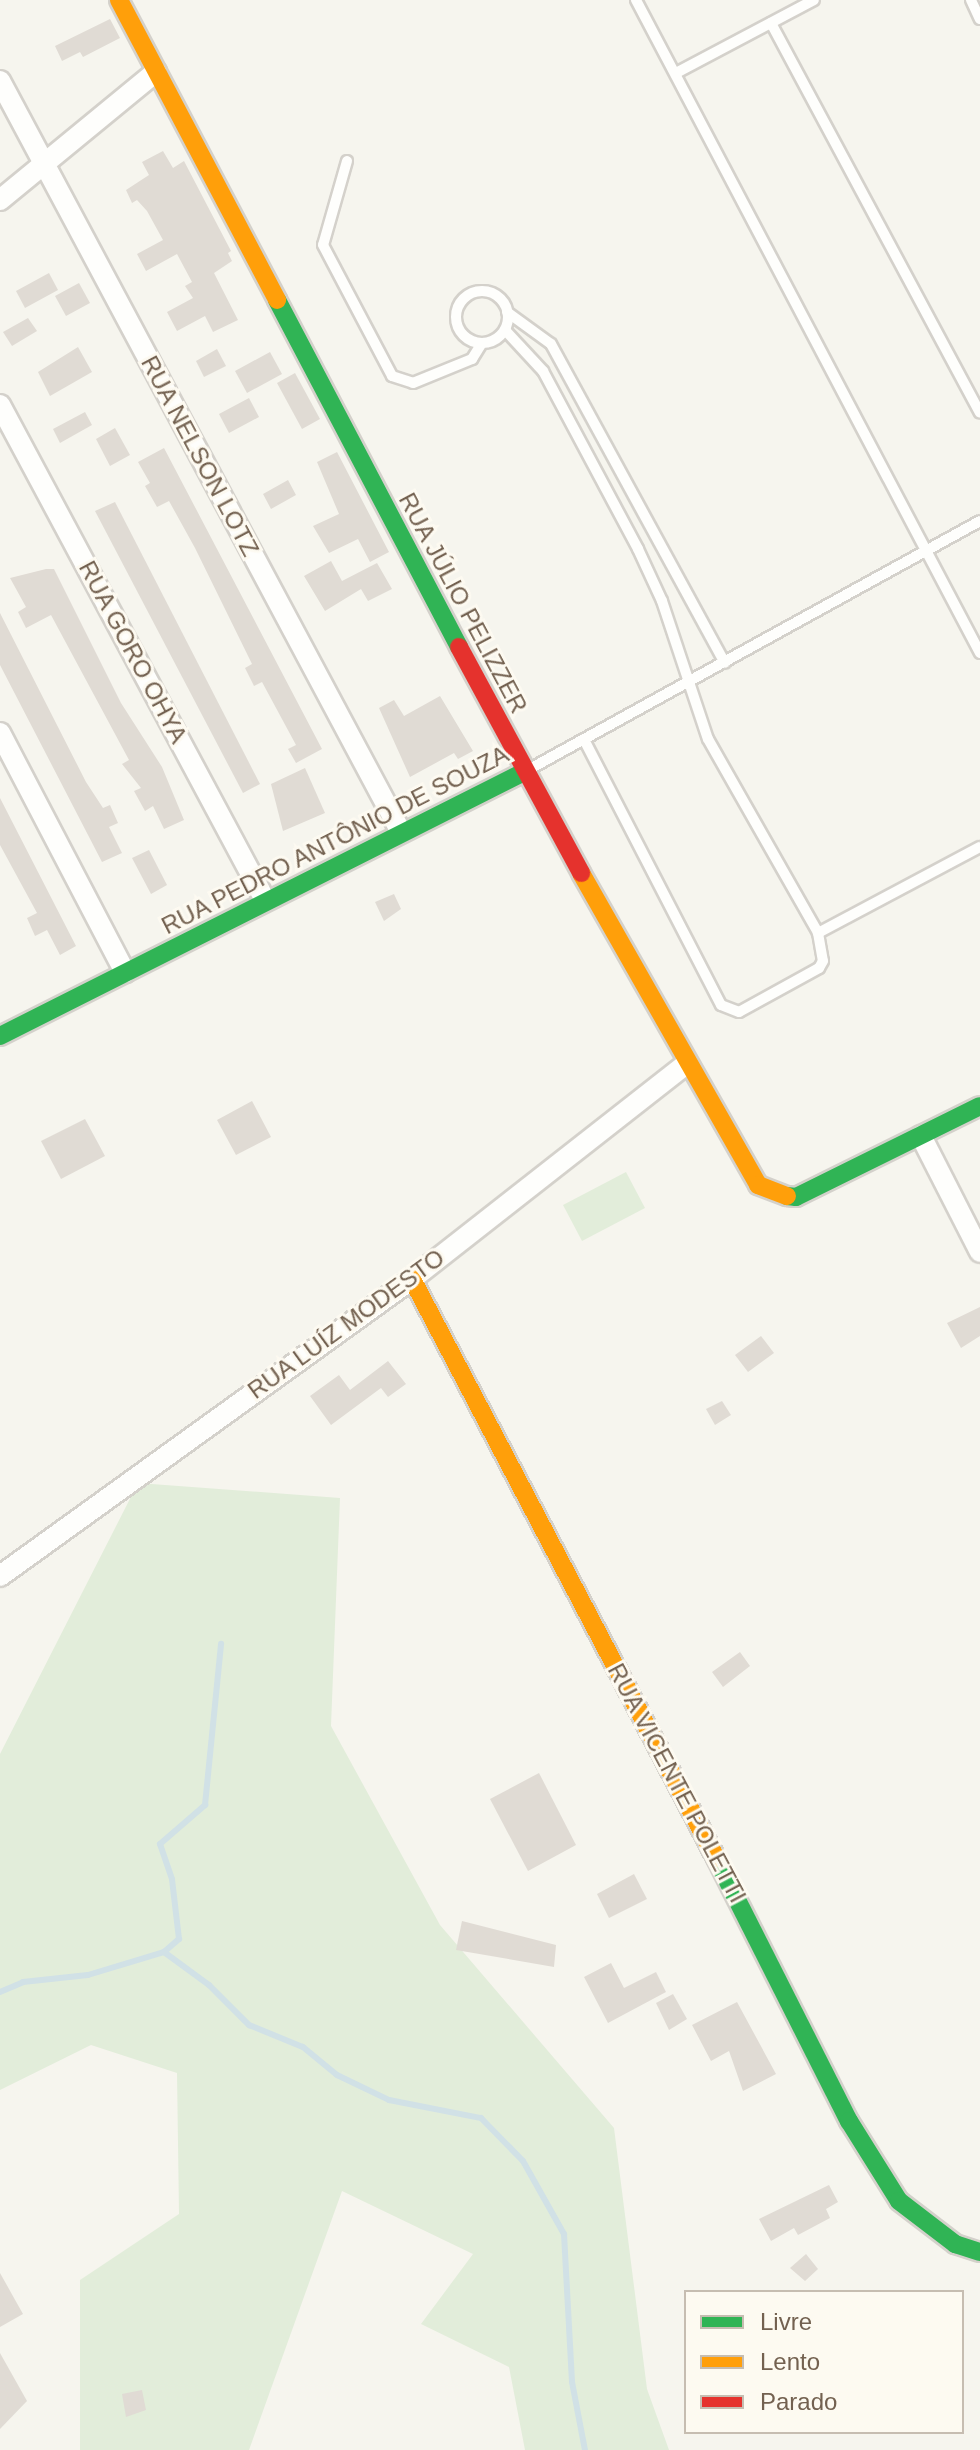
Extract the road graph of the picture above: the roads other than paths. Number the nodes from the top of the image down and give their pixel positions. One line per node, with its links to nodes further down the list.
1 (119, 0): 7 (street, RUA JÚLIO PELIZZER)
2 (636, 0): 8 (lane)
3 (814, 0): 6 (lane)
4 (971, 0): 5 (lane)
5 (980, 19)
6 (771, 23): 8 (lane); 17 (lane)
7 (156, 72): 11 (street); 25 (street, RUA JÚLIO PELIZZER)
8 (676, 73): 19 (lane)
9 (0, 81): 11 (street, RUA NELSON LOTZ)
10 (347, 161): 15 (lane)
11 (44, 164): 12 (street); 26 (street, RUA NELSON LOTZ)
12 (0, 200)
13 (507, 312): 14 (lane); 15 (lane); 21 (lane)
14 (505, 330): 15 (lane); 22 (lane)
15 (482, 343)
16 (0, 405): 28 (street, RUA GORO OHYA)
17 (980, 412)
18 (980, 521): 19 (lane, RUA PEDRO ANTÔNIO DE SOUZA)
19 (926, 553): 20 (lane); 21 (lane, RUA PEDRO ANTÔNIO DE SOUZA)
20 (980, 653)
21 (725, 663): 22 (lane, RUA PEDRO ANTÔNIO DE SOUZA)
22 (690, 682): 24 (lane, RUA PEDRO ANTÔNIO DE SOUZA); 29 (lane)
23 (0, 733): 30 (street)
24 (584, 739): 25 (lane, RUA PEDRO ANTÔNIO DE SOUZA); 29 (lane)
25 (524, 772): 26 (street, RUA PEDRO ANTÔNIO DE SOUZA); 32 (street, RUA JÚLIO PELIZZER)
26 (400, 830): 28 (street, RUA PEDRO ANTÔNIO DE SOUZA)
27 (980, 847): 29 (lane)
28 (265, 900): 30 (street, RUA PEDRO ANTÔNIO DE SOUZA)
29 (818, 933)
30 (125, 972): 31 (street, RUA PEDRO ANTÔNIO DE SOUZA)
31 (0, 1036)
32 (686, 1064): 34 (street, RUA JÚLIO PELIZZER); 36 (street, RUA LUÍZ MODESTO)
33 (980, 1106): 34 (street)
34 (921, 1136): 35 (street)
35 (980, 1252)
36 (412, 1279): 37 (street, RUA LUÍZ MODESTO); 38 (street, RUA VICENTE POLETTI)
37 (0, 1576)
38 (980, 2252)

